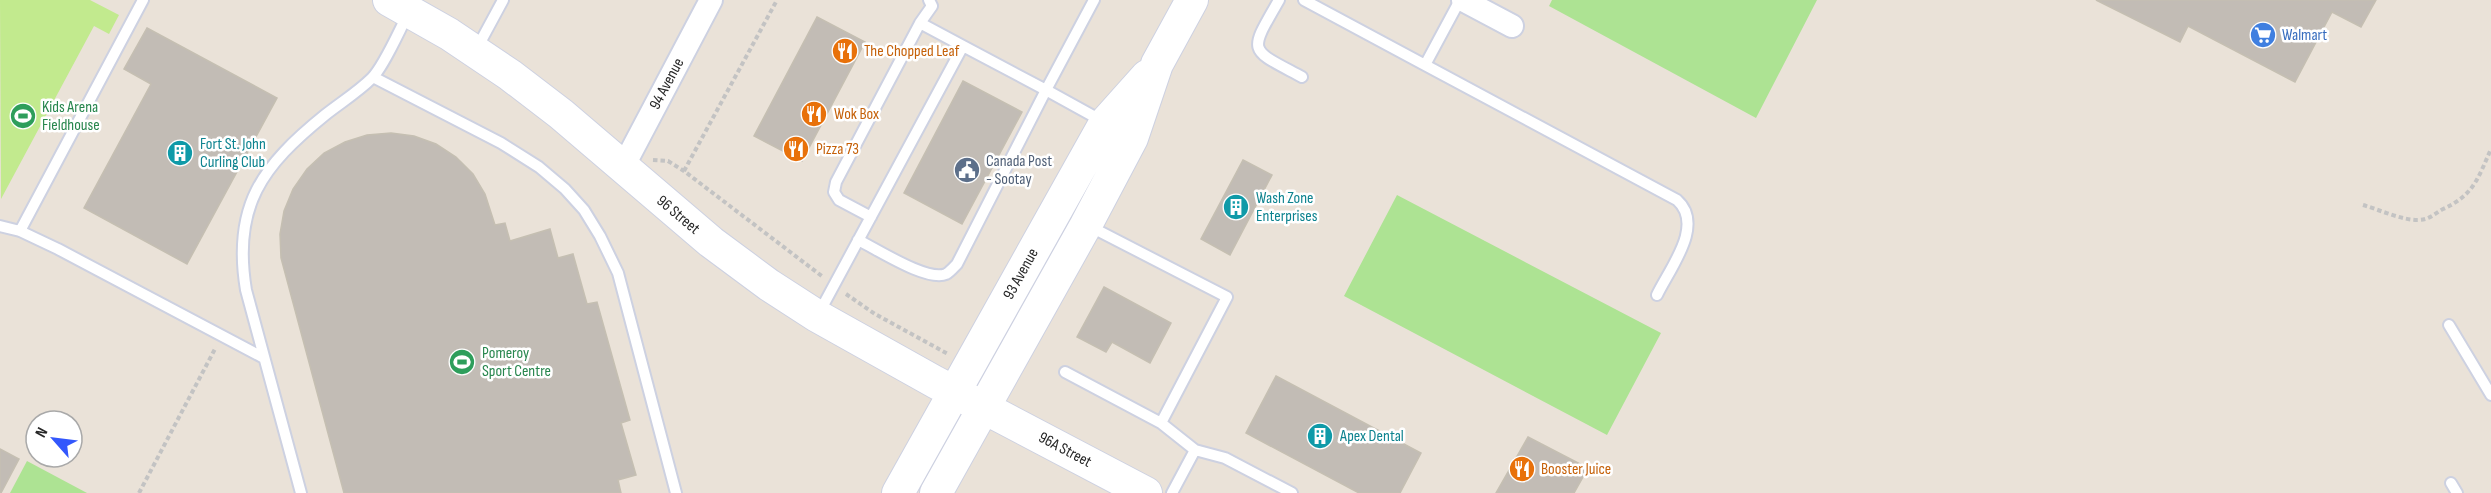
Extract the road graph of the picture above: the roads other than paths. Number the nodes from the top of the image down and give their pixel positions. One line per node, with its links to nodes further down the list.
1 (143, 0): 25 (lane)
2 (503, 0): 14 (lane)
3 (711, 0): 21 (street, 94 Avenue)
4 (929, 0): 11 (lane)
5 (1094, 0): 19 (lane)
6 (1192, 0): 15 (main road, 93 Avenue)
7 (1279, 0): 18 (lane)
8 (1304, 0): 16 (lane)
9 (1462, 0): 12 (street); 16 (lane)
10 (399, 6): 14 (main road, 96 Street); 17 (lane)
11 (920, 23): 13 (lane); 22 (lane)
12 (1512, 26)
13 (963, 46): 19 (lane); 22 (lane)
14 (476, 50): 21 (main road, 96 Street)
15 (1157, 64): 20 (main road, 93 Avenue); 23 (main road, 93 Avenue)
16 (1425, 65): 27 (lane)
17 (373, 77): 30 (lane); 38 (lane)
18 (1302, 77)
19 (1046, 90): 20 (lane); 26 (lane)
20 (1106, 123): 32 (main road, 93 Avenue)
21 (637, 164): 28 (main road, 96 Street)
22 (871, 217): 26 (lane)
23 (1086, 225): 34 (main road, 93 Avenue); 35 (lane)
24 (0, 226): 25 (lane)
25 (20, 231): 30 (lane)
26 (858, 240): 28 (lane)
27 (1657, 294)
28 (817, 316): 32 (main road, 96 Street)
29 (2449, 325): 33 (lane)
30 (264, 358): 37 (lane)
31 (1065, 372): 35 (lane)
32 (955, 392): 34 (main road, 96 Street); 39 (main road, 93 Avenue)
33 (2491, 395)
34 (985, 407): 40 (main road, 93 Avenue); 41 (main road, 96A Street)
35 (1161, 423): 36 (lane)
36 (1195, 450): 42 (lane); 43 (lane)
37 (301, 493)
38 (676, 493)
39 (898, 493)
40 (936, 493)
41 (1146, 493)
42 (1172, 493)
43 (1292, 493)

